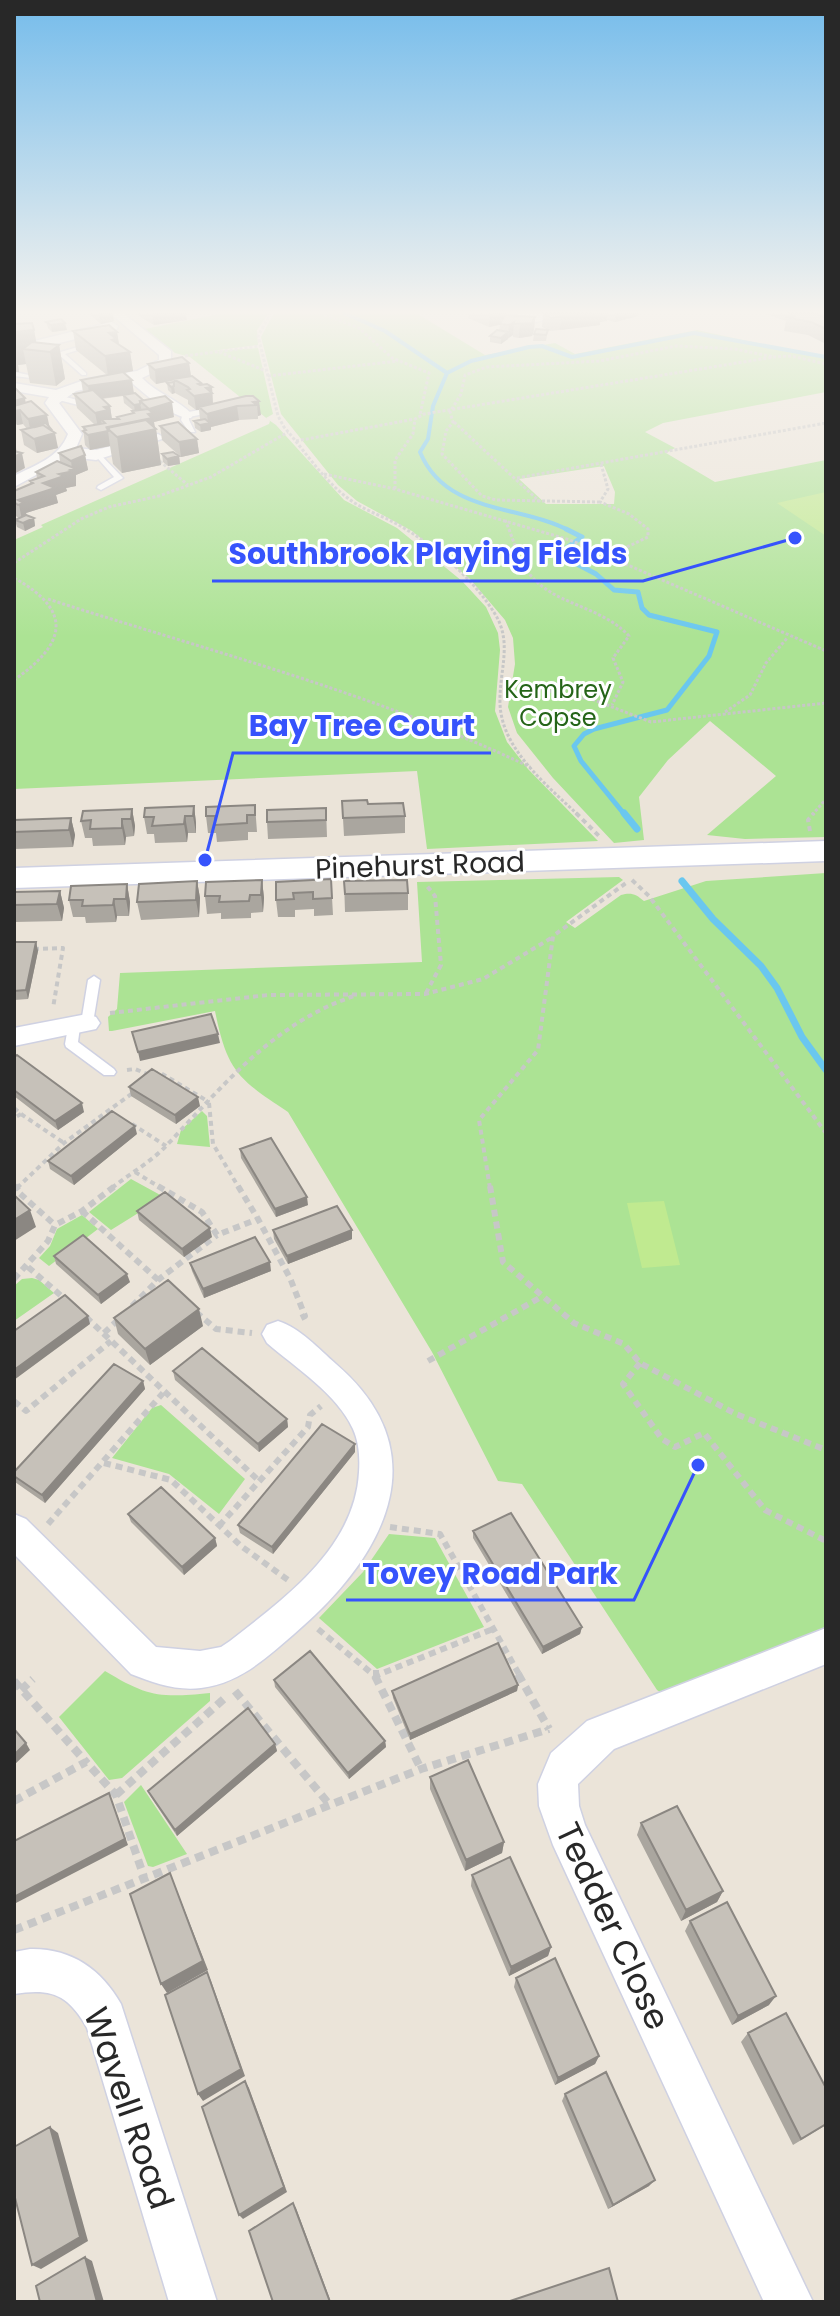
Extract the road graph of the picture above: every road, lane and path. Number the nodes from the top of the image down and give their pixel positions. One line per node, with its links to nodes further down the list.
1 (65, 421): 12 (street)
2 (194, 421): 7 (lane)
3 (281, 421): 9 (path)
4 (404, 421): 10 (path)
5 (415, 421): 20 (path)
6 (453, 422): 16 (path); 22 (path)
7 (189, 423)
8 (826, 423): 14 (path)
9 (288, 432): 10 (path); 18 (path)
10 (296, 441): 15 (path)
11 (154, 443): 13 (street); 18 (path)
12 (68, 452): 13 (street); 17 (street)
13 (98, 454): 19 (lane)
14 (601, 464): 16 (path); 21 (path)
15 (324, 474): 20 (path); 31 (path)
16 (517, 478): 22 (path)
17 (14, 482)
18 (188, 486): 25 (path)
19 (101, 488)
20 (395, 489): 23 (path)
21 (600, 502): 22 (path); 24 (path)
22 (541, 503)
23 (505, 519): 24 (path); 33 (path)
24 (609, 556): 28 (path)
25 (14, 563)
26 (14, 578): 27 (path)
27 (48, 599): 30 (path); 35 (path)
28 (788, 637): 29 (path); 34 (path)
29 (826, 651)
30 (14, 680)
31 (504, 682): 33 (path); 35 (path)
32 (826, 703): 34 (path)
33 (612, 705): 34 (path)
34 (725, 713)
35 (535, 769): 39 (path)
36 (826, 799): 37 (path)
37 (820, 851): 39 (street, Pinehurst Road)
38 (409, 866): 39 (street, Pinehurst Road); 40 (street, Pinehurst Road); 45 (path)
39 (622, 868): 41 (path); 56 (path)
40 (14, 878)
41 (553, 936): 45 (path); 68 (path)
42 (26, 949): 46 (path)
43 (94, 980): 47 (lane)
44 (362, 994): 45 (path); 47 (path); 51 (path)
45 (425, 994)
46 (48, 1015)
47 (80, 1025): 48 (street); 49 (lane)
48 (14, 1037)
49 (109, 1072): 50 (path)
50 (153, 1076): 51 (path); 53 (path)
51 (209, 1102): 58 (path); 61 (path)
52 (14, 1108): 54 (path)
53 (111, 1111): 57 (path); 58 (path)
54 (21, 1114): 55 (path); 57 (path)
55 (14, 1118)
56 (826, 1133)
57 (64, 1143): 62 (path)
58 (166, 1146): 59 (path)
59 (135, 1172): 60 (path); 63 (path)
60 (82, 1211): 62 (path); 66 (path)
61 (258, 1219): 63 (path); 73 (path)
62 (55, 1225): 64 (path)
63 (217, 1235): 66 (path)
64 (28, 1267): 65 (path); 70 (path)
65 (14, 1279)
66 (158, 1280): 67 (path); 72 (path)
67 (176, 1295)
68 (543, 1296): 75 (path); 76 (path)
69 (186, 1303): 73 (path)
70 (71, 1305)
71 (82, 1314): 72 (path)
72 (104, 1333): 74 (path)
73 (278, 1334): 77 (street)
74 (111, 1341): 78 (path); 79 (path)
75 (428, 1361)
76 (640, 1363): 80 (path); 86 (path)
77 (341, 1389): 82 (path); 83 (street)
78 (163, 1393): 81 (path); 82 (path)
79 (14, 1401)
80 (826, 1450)
81 (104, 1463): 84 (path); 85 (path)
82 (258, 1480): 84 (path)
83 (367, 1524): 87 (street); 88 (path)
84 (219, 1526): 87 (path)
85 (22, 1537): 90 (street)
86 (826, 1541)
87 (308, 1597): 90 (street); 91 (path)
88 (493, 1629): 91 (path); 95 (path)
89 (826, 1646): 97 (street)
90 (234, 1675): 99 (path); 101 (path)
91 (375, 1676): 98 (path)
92 (33, 1679): 94 (path)
93 (14, 1681): 94 (path)
94 (21, 1690): 96 (path)
95 (549, 1729): 97 (path); 98 (path)
96 (86, 1762): 99 (path); 100 (path)
97 (565, 1767): 106 (street, Tedder Close)
98 (421, 1769): 101 (path)
99 (116, 1795): 102 (path)
100 (14, 1801)
101 (329, 1804): 102 (path)
102 (144, 1877): 103 (path)
103 (14, 1930)
104 (14, 1973): 105 (street, Wavell Road)
105 (193, 2302)
106 (789, 2302)

